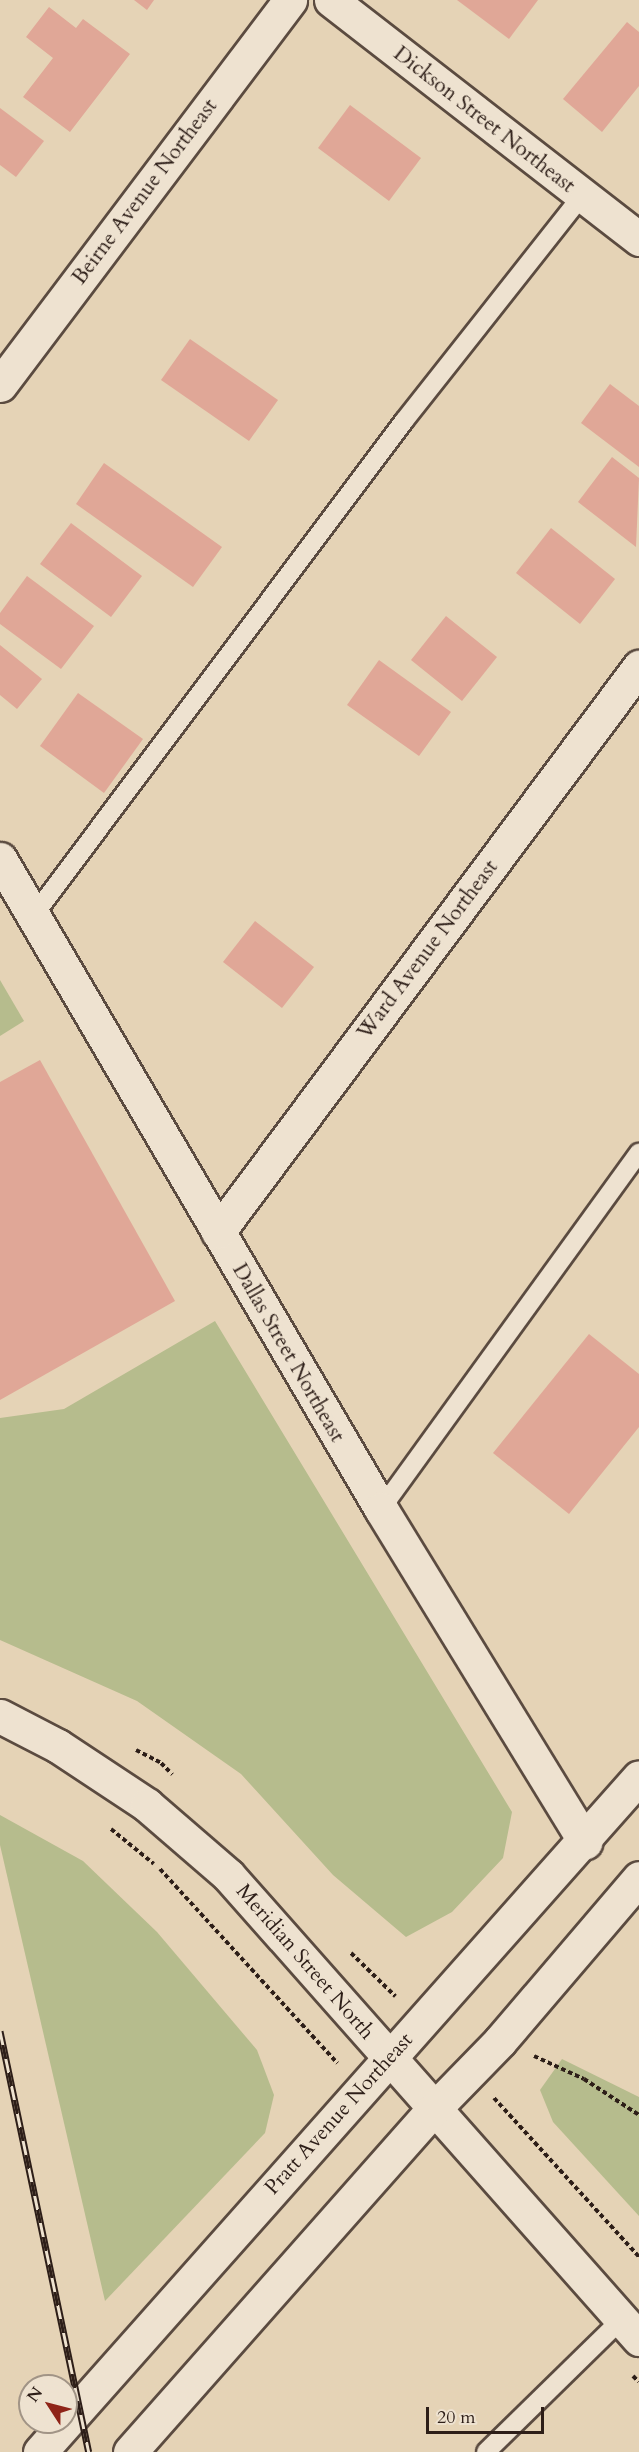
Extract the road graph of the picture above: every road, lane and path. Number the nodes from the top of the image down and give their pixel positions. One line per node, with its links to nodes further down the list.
1 (290, 0): 5 (street, Beirne Avenue Northeast)
2 (331, 0): 3 (street, Dickson Street Northeast)
3 (582, 196): 4 (street, Dickson Street Northeast); 8 (lane)
4 (639, 239)
5 (0, 385)
6 (639, 667): 10 (street, Ward Avenue Northeast)
7 (0, 858): 8 (street, Dallas Street Northeast)
8 (34, 915): 10 (street, Dallas Street Northeast)
9 (639, 1152): 11 (lane)
10 (218, 1232): 11 (street, Dallas Street Northeast)
11 (381, 1509): 15 (street, Dallas Street Northeast)
12 (0, 1716): 18 (street, Meridian Street North)
13 (639, 1777): 15 (street, Pratt Avenue Northeast)
14 (108, 1827): 19 (path)
15 (585, 1842): 18 (street, Pratt Avenue Northeast)
16 (639, 1878): 17 (street)
17 (500, 2041): 20 (street); 21 (path)
18 (388, 2058): 19 (street, Pratt Avenue Northeast); 20 (street, Meridian Street North)
19 (361, 2089): 24 (street, Pratt Avenue Northeast)
20 (433, 2110): 22 (street, Meridian Street North); 25 (street)
21 (639, 2115)
22 (621, 2332): 23 (path); 26 (lane)
23 (639, 2382)
24 (40, 2452)
25 (130, 2452)
26 (486, 2452)

